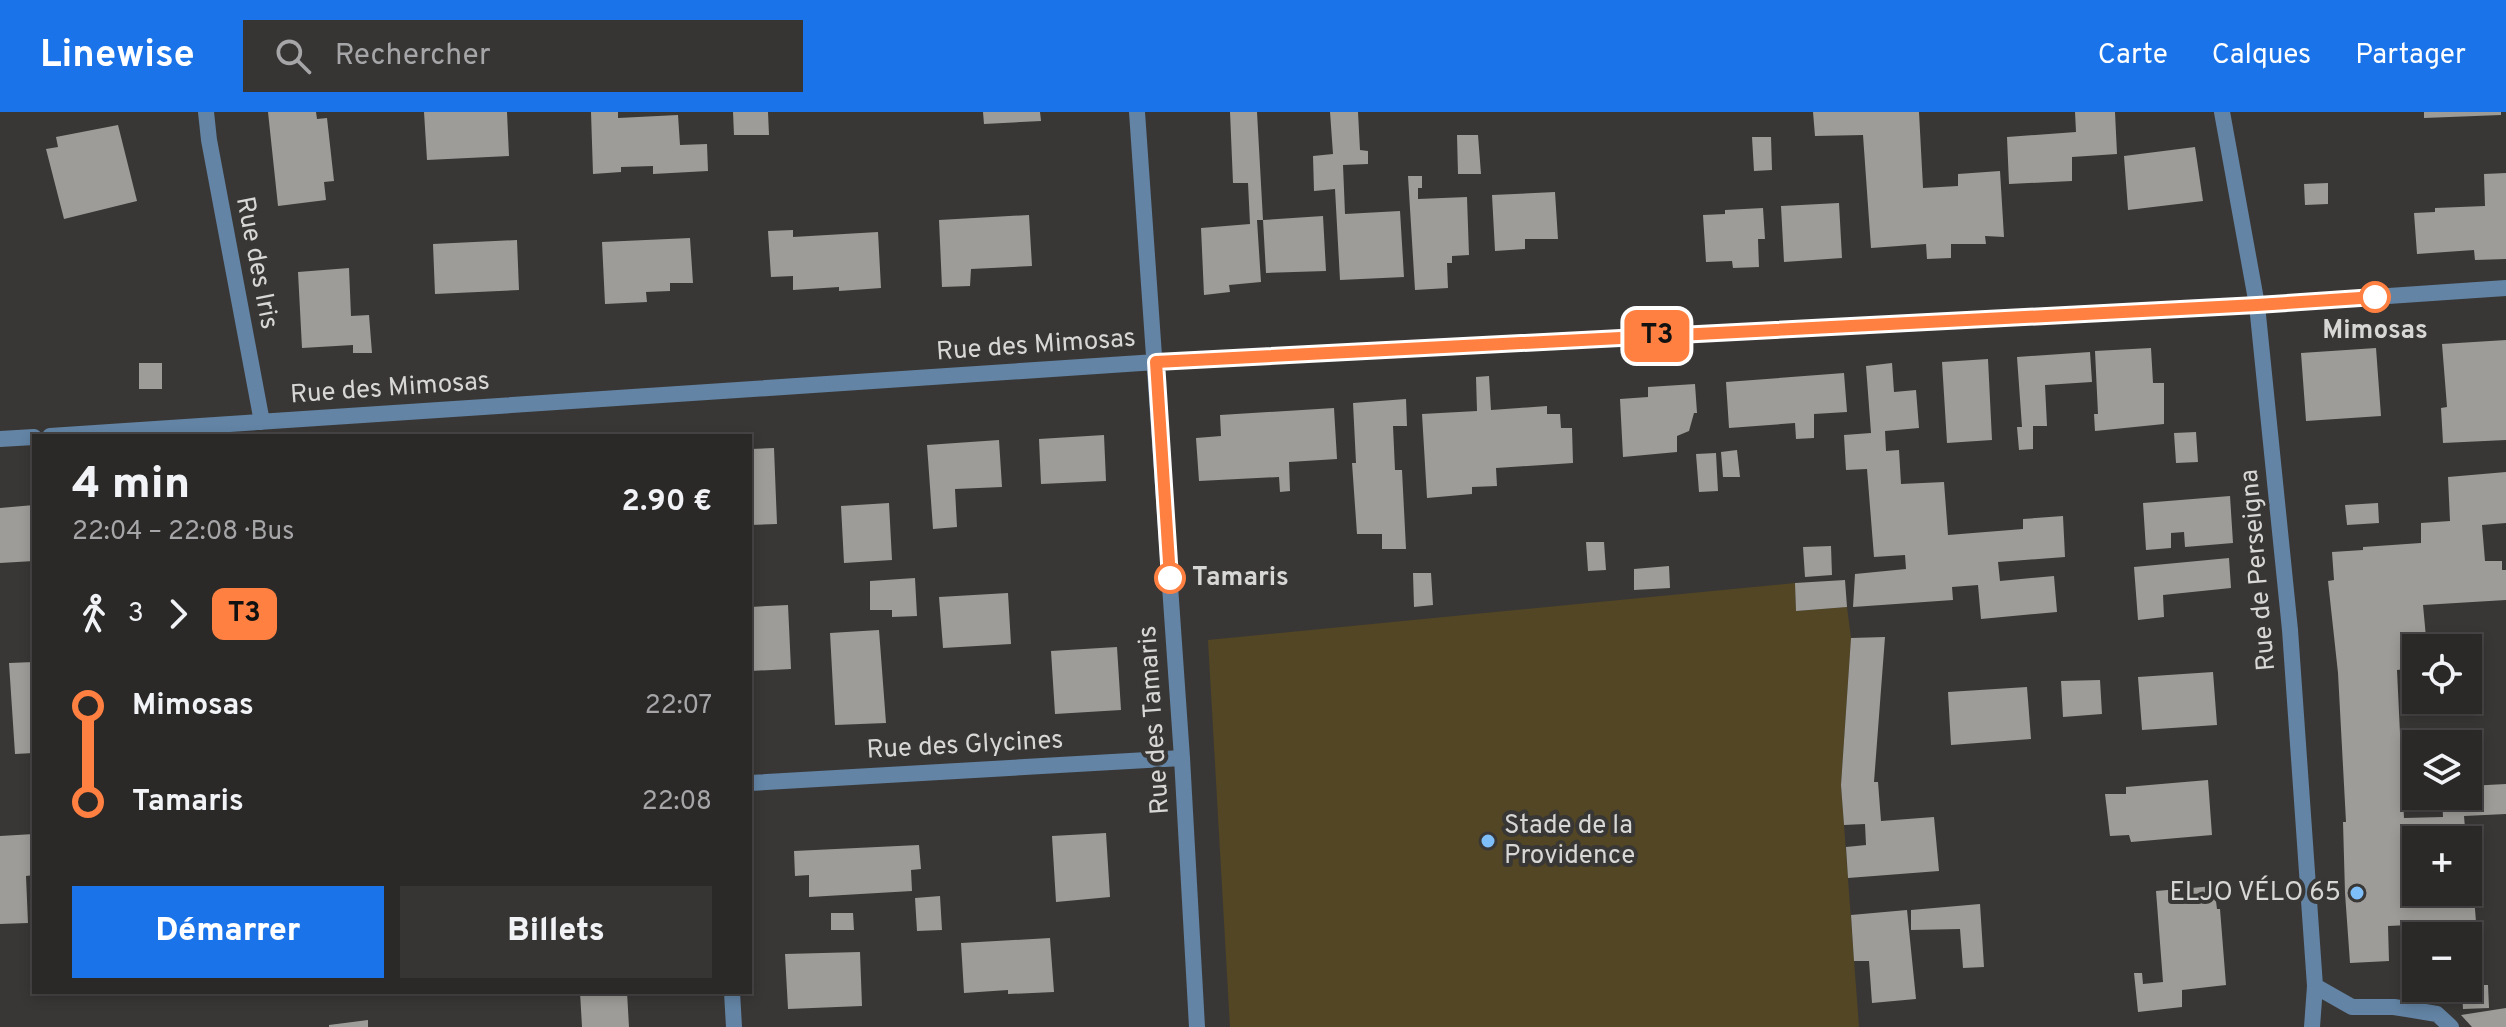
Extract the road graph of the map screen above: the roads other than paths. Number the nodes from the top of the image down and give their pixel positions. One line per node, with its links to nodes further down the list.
1 (206, 112): 7 (street, Rue des Iris)
2 (1137, 112): 6 (street, Rue des Tamaris)
3 (2222, 112): 5 (street, Rue de Perseigna)
4 (2506, 288): 5 (street, Rue des Mimosas)
5 (2257, 305): 6 (street, Rue des Mimosas); 13 (street, Rue de Perseigna)
6 (1156, 362): 7 (street, Rue des Mimosas); 11 (street, Rue des Tamaris)
7 (262, 422): 8 (street, Rue des Mimosas)
8 (80, 434)
9 (32, 437): 10 (street)
10 (0, 439)
11 (1182, 758): 12 (street, Rue des Glycines); 16 (street, Rue des Tamaris)
12 (752, 783)
13 (2315, 986): 17 (street, Rue de Perseigna); 18 (street)
14 (732, 994): 15 (street)
15 (734, 1027)
16 (1197, 1027)
17 (2312, 1027)
18 (2451, 1027)

